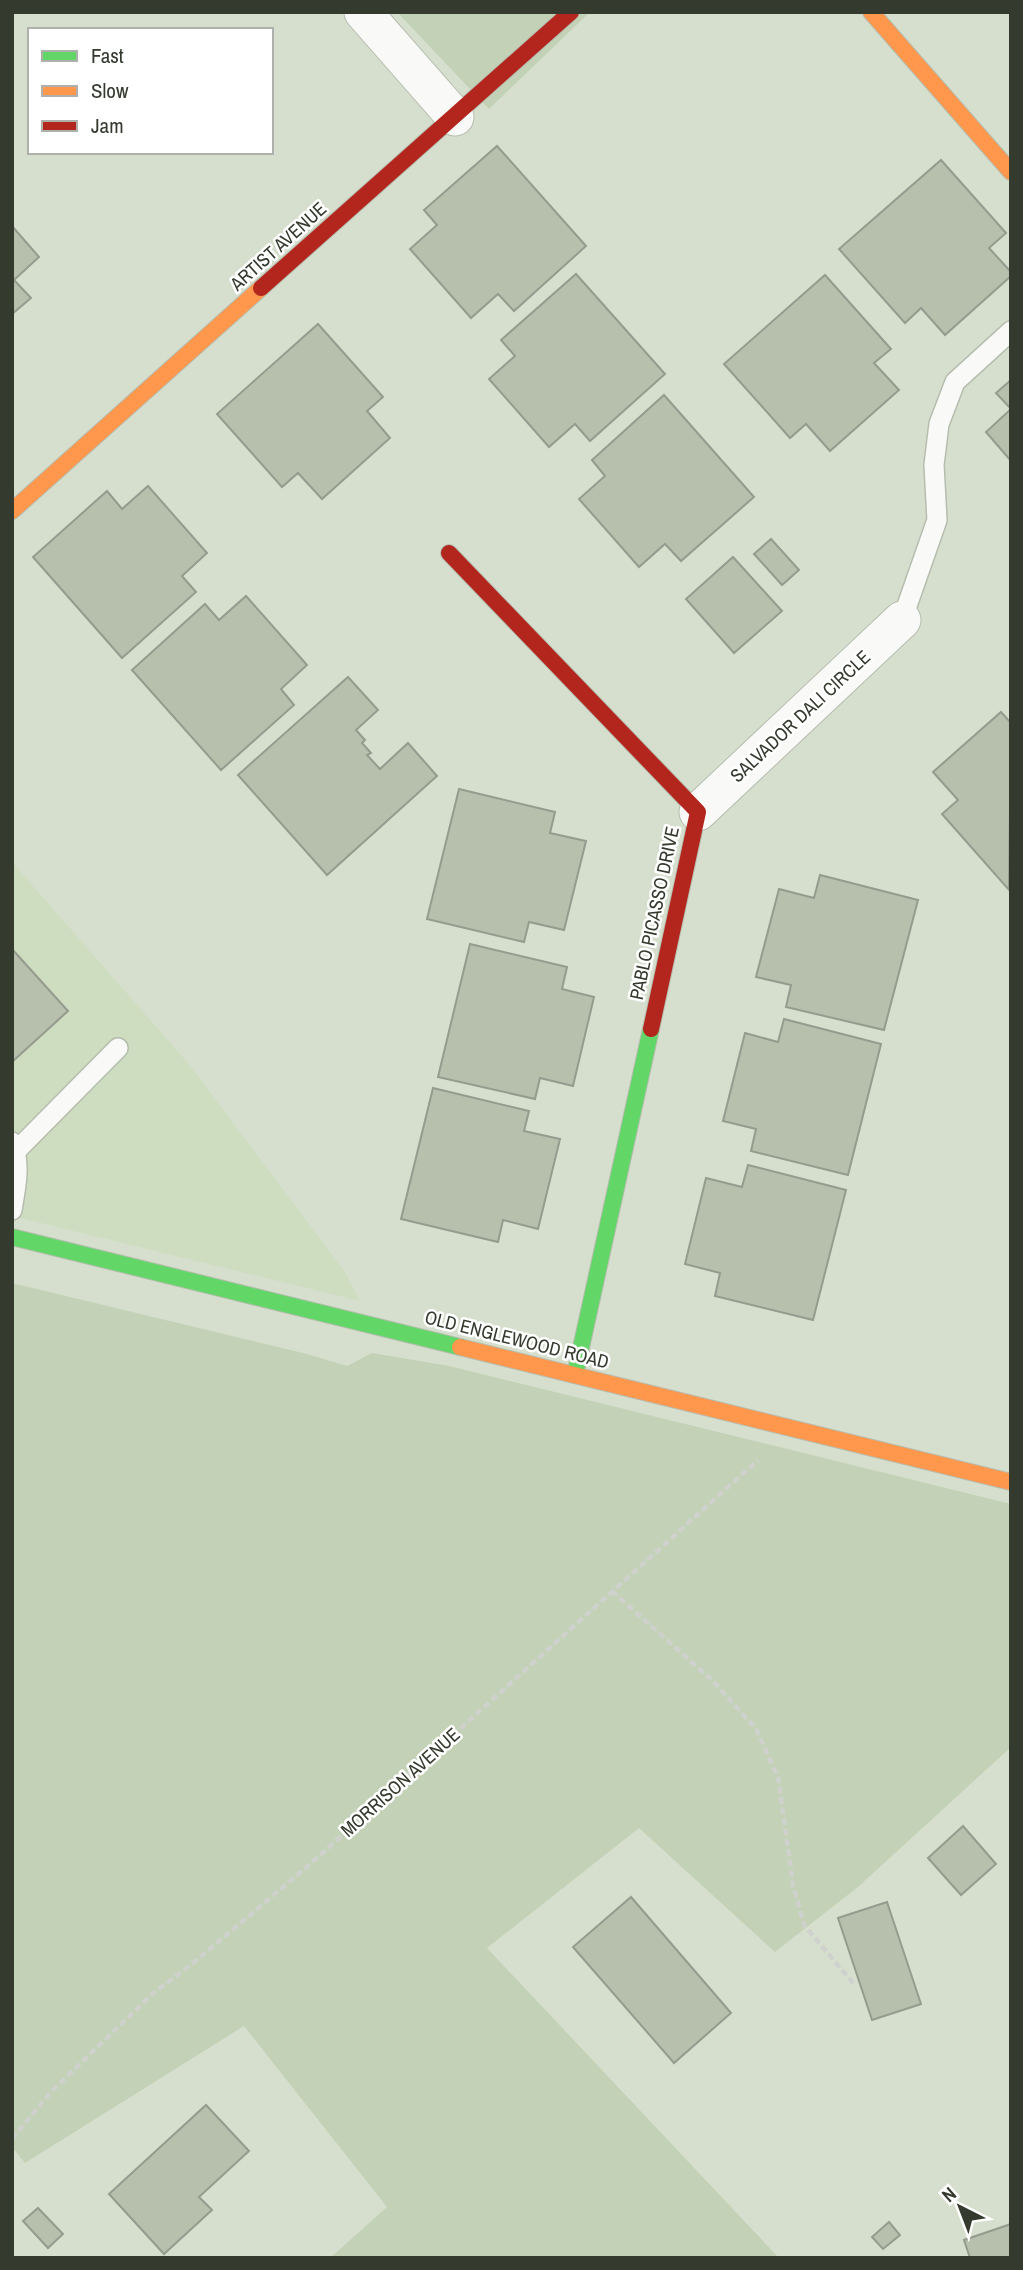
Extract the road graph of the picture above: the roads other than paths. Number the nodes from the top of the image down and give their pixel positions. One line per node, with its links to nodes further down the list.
1 (363, 12): 4 (street)
2 (571, 12): 4 (street, ARTIST AVENUE)
3 (871, 12): 5 (street)
4 (455, 117): 7 (street, ARTIST AVENUE)
5 (1011, 172)
6 (1011, 331): 9 (lane)
7 (12, 511)
8 (449, 553): 10 (street, PABLO PICASSO DRIVE)
9 (902, 620): 10 (street, SALVADOR DALI CIRCLE)
10 (698, 811): 15 (street, PABLO PICASSO DRIVE)
11 (118, 1048): 12 (lane)
12 (14, 1146): 13 (lane)
13 (12, 1210)
14 (12, 1237): 15 (street, OLD ENGLEWOOD ROAD)
15 (575, 1375): 16 (street, OLD ENGLEWOOD ROAD)
16 (1011, 1482)

